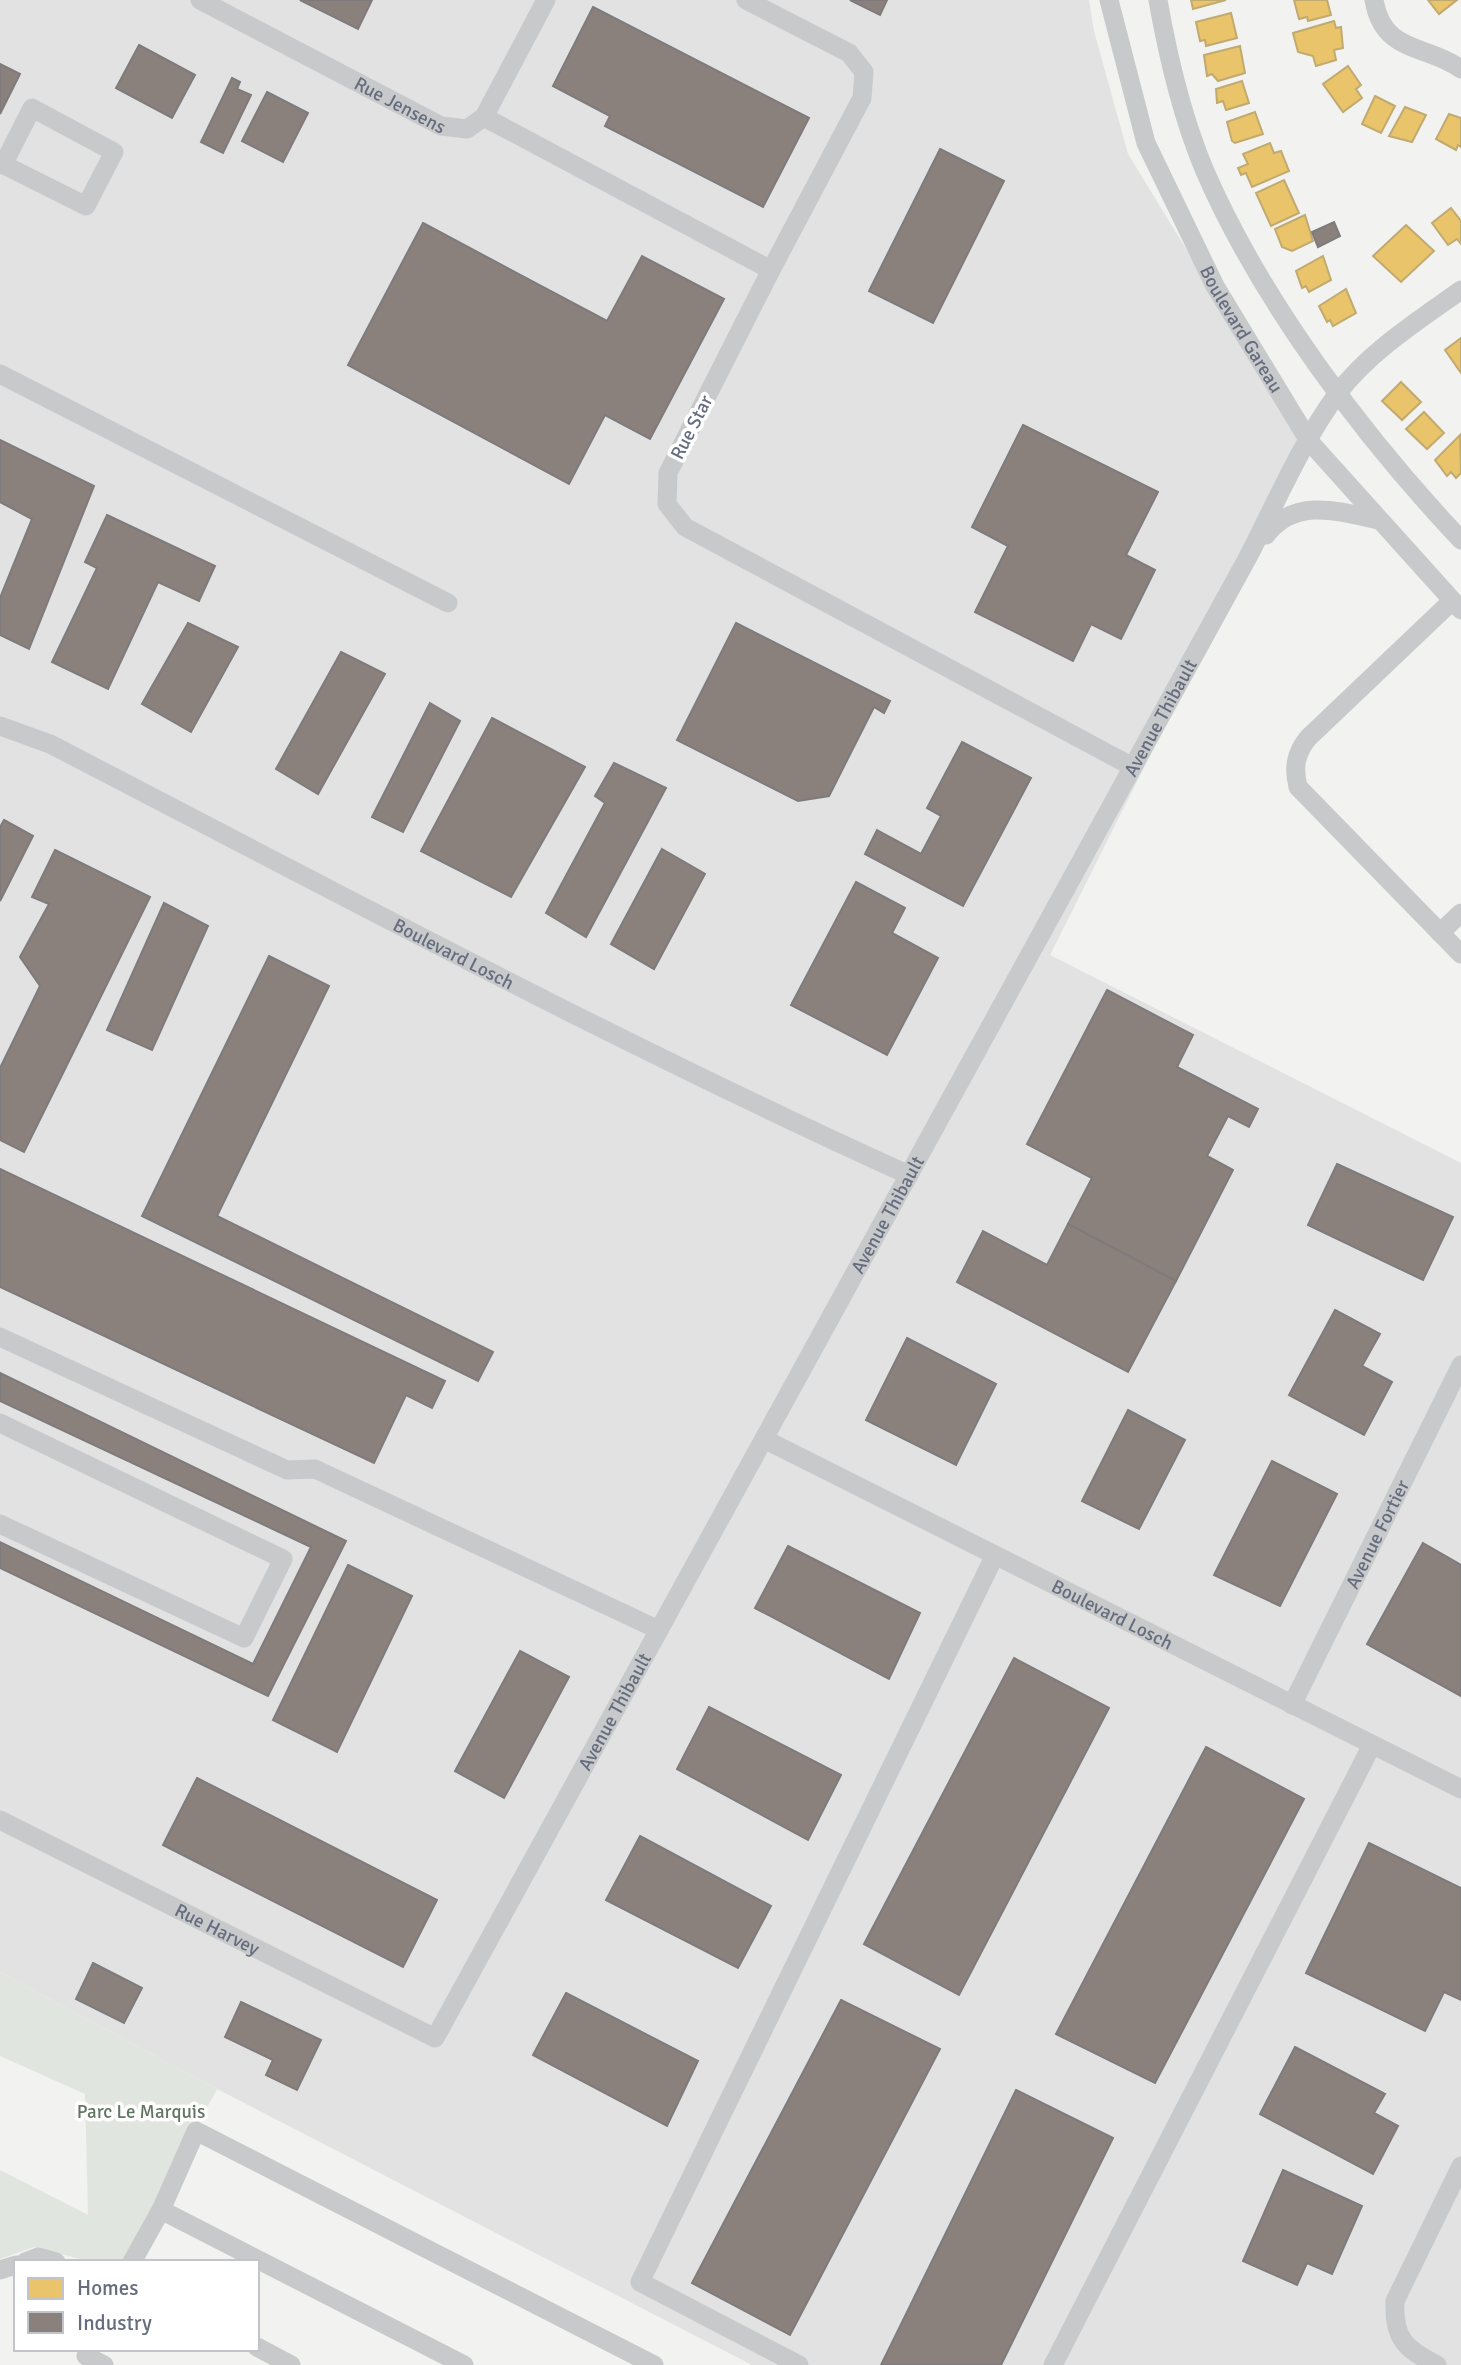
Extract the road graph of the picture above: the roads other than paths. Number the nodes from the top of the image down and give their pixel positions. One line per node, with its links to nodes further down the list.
1 (200, 0): 8 (street, Rue Jensens)
2 (546, 0): 8 (street)
3 (746, 0): 10 (street, Rue Star)
4 (1109, 0): 14 (street, Boulevard Gareau)
5 (1158, 0): 13 (street, Boulevard Gareau)
6 (1374, 0): 7 (street)
7 (1461, 69)
8 (484, 117): 10 (street)
9 (2, 164): 9 (street)
10 (771, 270): 21 (street, Rue Star)
11 (1461, 290): 13 (street, Avenue Thibault)
12 (0, 374): 18 (street)
13 (1339, 392): 14 (street, Avenue Thibault); 16 (street, Boulevard Gareau)
14 (1308, 440): 15 (street, Boulevard Gareau); 17 (street, Avenue Thibault)
15 (1378, 520): 17 (street); 19 (street, Boulevard Gareau)
16 (1461, 540)
17 (1248, 558): 21 (street, Avenue Thibault)
18 (448, 603)
19 (1457, 605): 23 (street)
20 (0, 726): 25 (street, Boulevard Losch)
21 (1133, 766): 25 (street, Avenue Thibault)
22 (1461, 913): 23 (street)
23 (1440, 933): 24 (street)
24 (1461, 954)
25 (909, 1175): 29 (street, Avenue Thibault)
26 (0, 1337): 32 (street)
27 (1461, 1365): 33 (street, Avenue Fortier)
28 (0, 1423): 30 (street)
29 (764, 1439): 31 (street, Boulevard Losch); 32 (street, Avenue Thibault)
30 (0, 1524)
31 (995, 1555): 33 (street, Boulevard Losch); 51 (street)
32 (659, 1630): 37 (street, Avenue Thibault)
33 (1292, 1705): 34 (street, Boulevard Losch)
34 (1373, 1745): 35 (street, Boulevard Losch); 52 (street)
35 (1461, 1789)
36 (0, 1820): 37 (street, Rue Harvey)
37 (435, 2038)
38 (1461, 2166): 53 (street)
39 (161, 2210): 42 (street); 44 (street); 50 (street)
40 (30, 2260): 41 (street)
41 (49, 2260)
42 (133, 2260)
43 (259, 2260): 49 (street)
44 (259, 2260)
45 (259, 2348): 48 (street)
46 (88, 2351): 47 (street)
47 (104, 2365)
48 (292, 2365)
49 (464, 2365)
50 (654, 2365)
51 (799, 2365)
52 (1053, 2365)
53 (1437, 2365)

